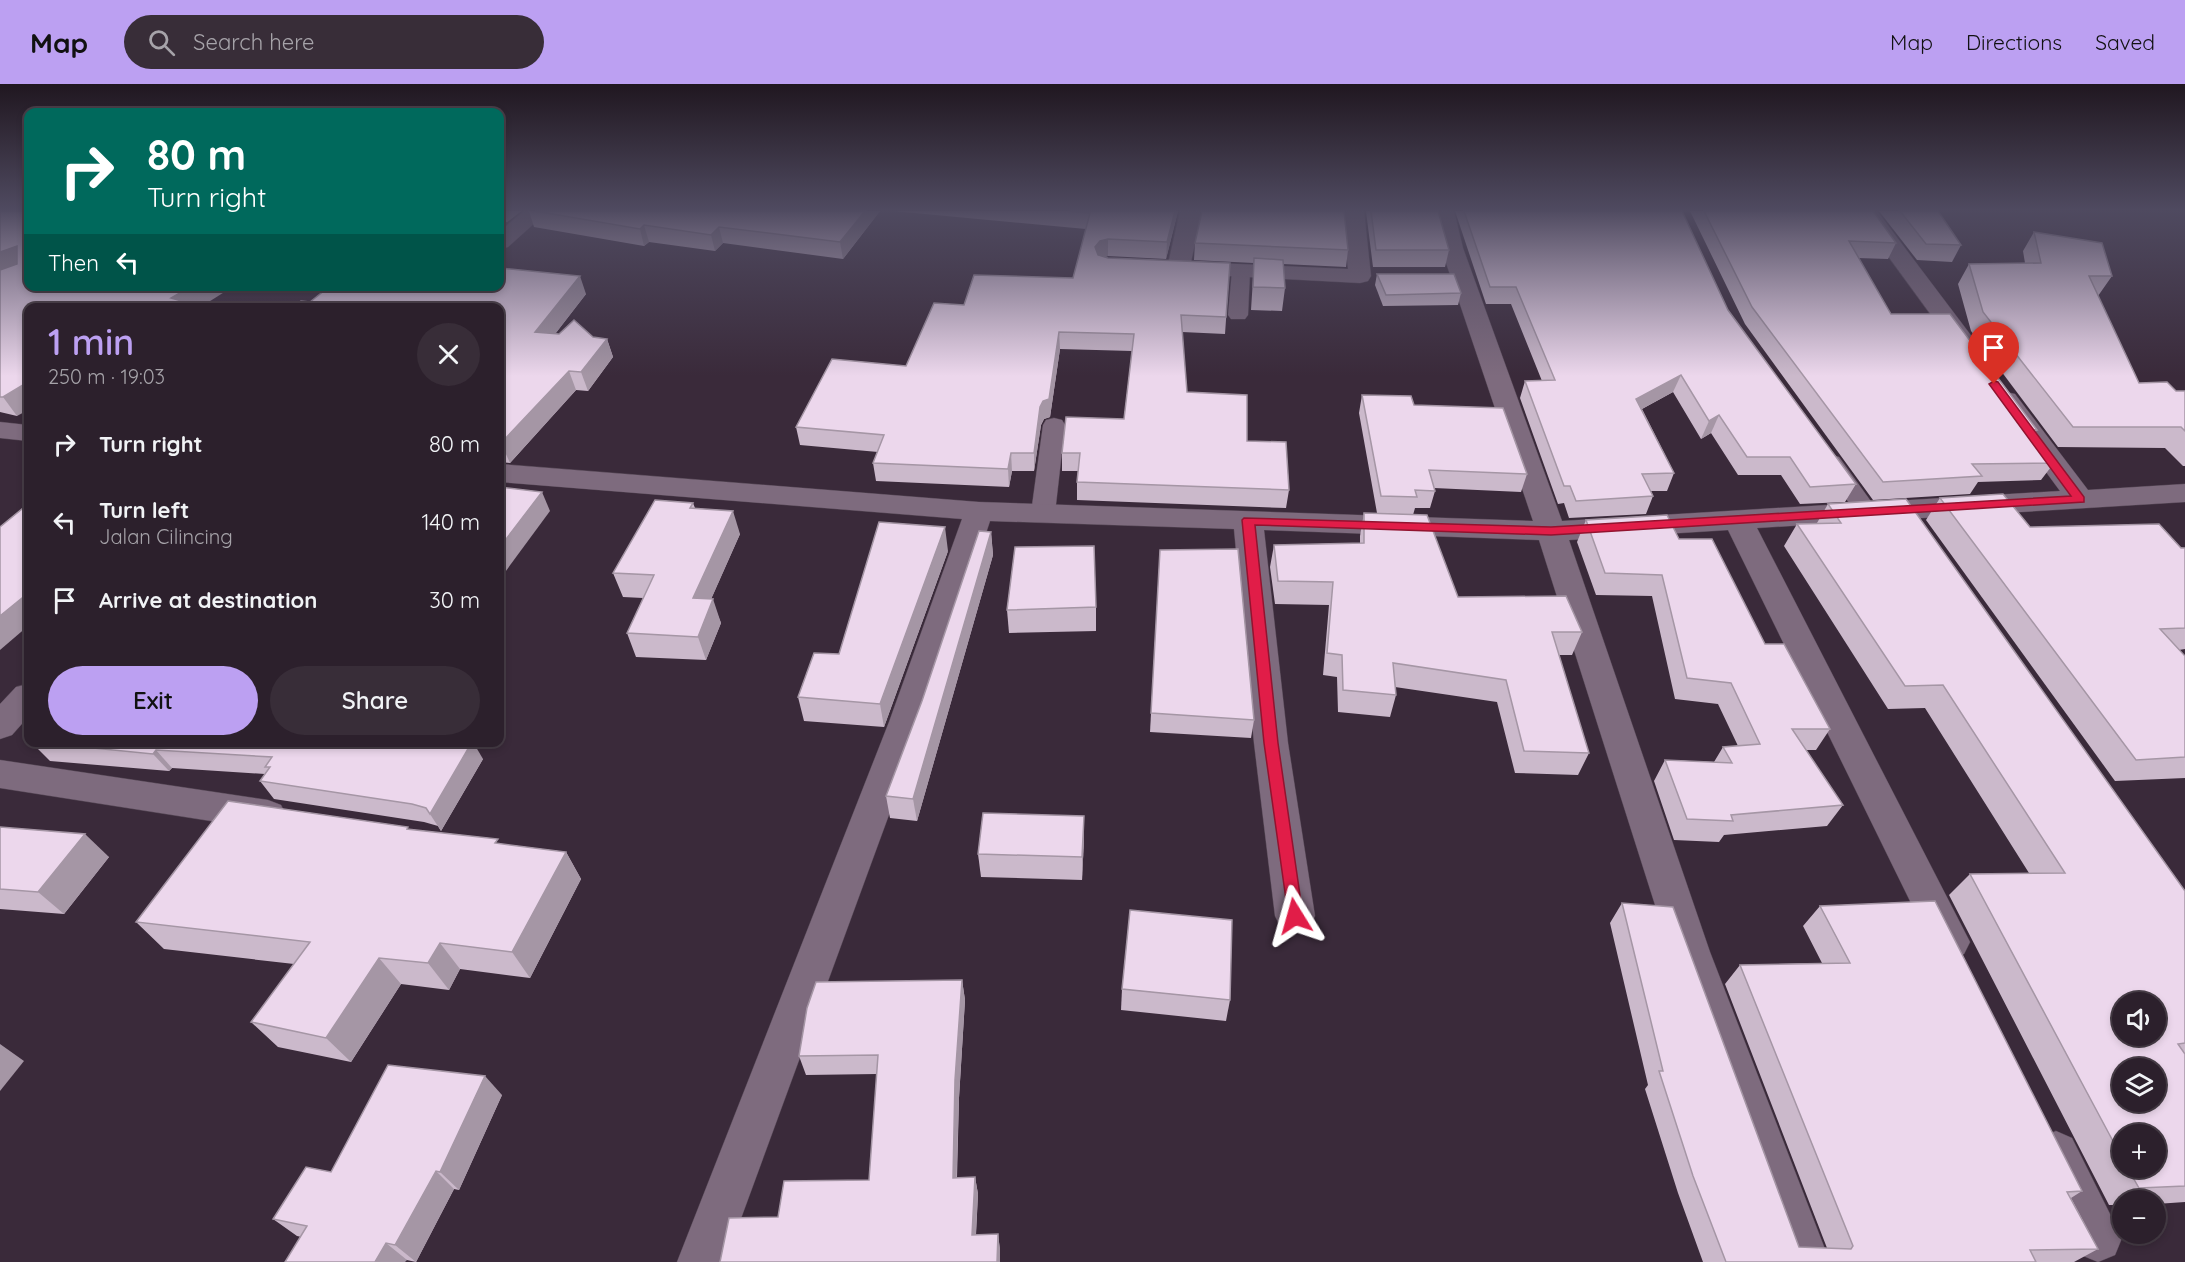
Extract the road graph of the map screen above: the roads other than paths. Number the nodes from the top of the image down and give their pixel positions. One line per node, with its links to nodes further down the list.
1 (1369, 266): 6 (street)
2 (1451, 266): 21 (street)
3 (1907, 266): 14 (street)
4 (1155, 267): 5 (street)
5 (1178, 268): 6 (street)
6 (1241, 272): 7 (lane)
7 (1238, 315)
8 (1054, 425): 18 (lane)
9 (0, 430): 10 (street)
10 (24, 433)
11 (1818, 446): 17 (lane)
12 (504, 473): 16 (street)
13 (2185, 493): 14 (street)
14 (2080, 499): 15 (street)
15 (1901, 510): 17 (street); 22 (street)
16 (979, 511): 18 (street); 31 (street)
17 (1867, 512): 20 (street)
18 (1044, 513): 19 (street)
19 (1248, 520): 21 (street); 27 (street)
20 (1738, 520): 21 (street); 28 (street)
21 (1551, 531): 32 (street)
22 (1921, 539)
23 (24, 700): 24 (street)
24 (0, 726)
25 (0, 774): 26 (street)
26 (294, 819)
27 (1295, 916)
28 (1964, 970)
29 (2039, 1120): 30 (street)
30 (2098, 1238)
31 (701, 1262)
32 (1806, 1262)

